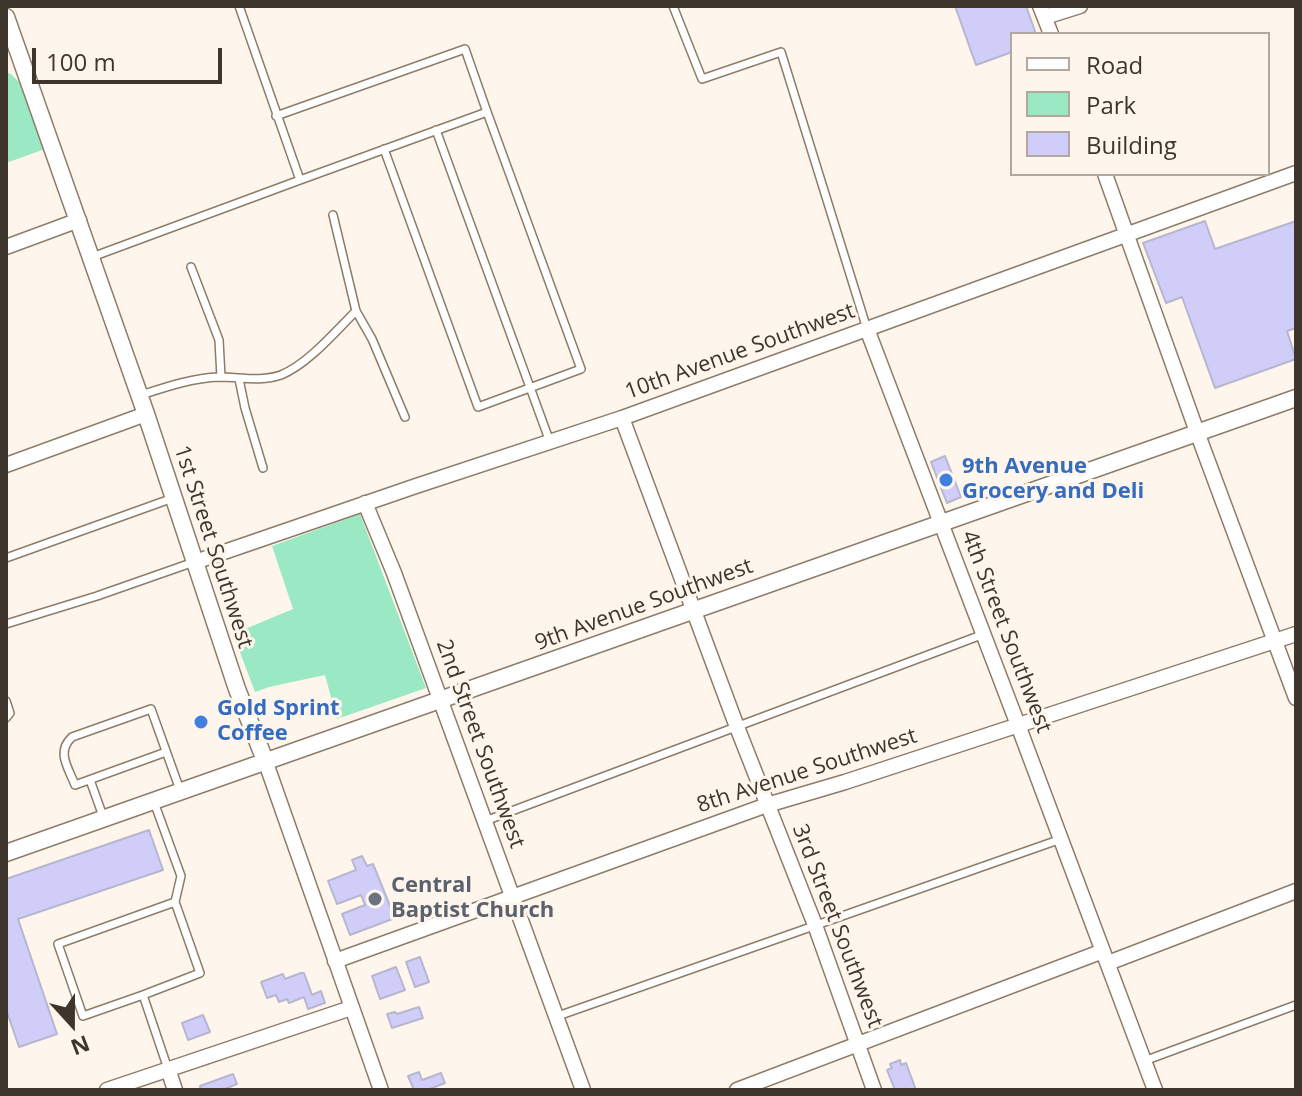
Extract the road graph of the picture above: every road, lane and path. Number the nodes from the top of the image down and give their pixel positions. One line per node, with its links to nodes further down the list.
1 (239, 6): 9 (lane)
2 (673, 6): 22 (lane)
3 (1080, 6): 4 (street)
4 (1042, 12): 6 (street)
5 (6, 17): 7 (street, 1st Street Southwest)
6 (1050, 32)
7 (14, 62): 16 (street, 1st Street Southwest)
8 (487, 112): 9 (lane); 10 (lane); 25 (lane)
9 (276, 116): 14 (lane)
10 (436, 130): 11 (lane); 25 (lane)
11 (384, 149): 14 (lane); 25 (lane)
12 (1296, 173): 17 (street, 10th Avenue Southwest)
13 (1106, 176): 17 (street)
14 (300, 180): 19 (lane)
15 (333, 215): 21 (lane)
16 (79, 220): 18 (street); 19 (street, 1st Street Southwest)
17 (1128, 235): 22 (street, 10th Avenue Southwest); 31 (street)
18 (6, 247)
19 (92, 257): 26 (street, 1st Street Southwest)
20 (191, 267): 23 (lane)
21 (356, 311): 24 (lane); 29 (lane)
22 (867, 329): 30 (street, 10th Avenue Southwest); 37 (street, 4th Street Southwest)
23 (221, 377): 24 (lane); 26 (lane)
24 (239, 379): 34 (lane)
25 (530, 388): 32 (lane)
26 (140, 396): 28 (street, 1st Street Southwest)
27 (1296, 398): 31 (street, 9th Avenue Southwest)
28 (146, 414): 33 (street); 35 (street, 1st Street Southwest)
29 (405, 417)
30 (622, 418): 32 (street, 10th Avenue Southwest); 40 (street, 3rd Street Southwest)
31 (1197, 432): 37 (street, 9th Avenue Southwest); 44 (street)
32 (550, 442): 36 (street, 10th Avenue Southwest)
33 (6, 465)
34 (263, 468)
35 (174, 498): 38 (lane); 39 (street, 1st Street Southwest)
36 (365, 503): 39 (street, 10th Avenue Southwest); 47 (street, 2nd Street Southwest)
37 (941, 523): 40 (street, 9th Avenue Southwest); 42 (street, 4th Street Southwest)
38 (6, 558)
39 (195, 562): 41 (lane); 52 (street, 1st Street Southwest)
40 (693, 611): 47 (street, 9th Avenue Southwest); 50 (street, 3rd Street Southwest)
41 (6, 624)
42 (984, 634): 49 (street, 4th Street Southwest); 50 (lane)
43 (1296, 634): 44 (street, 8th Avenue Southwest)
44 (1275, 641): 45 (street); 49 (street, 8th Avenue Southwest)
45 (1296, 698)
46 (6, 701): 48 (lane)
47 (441, 701): 52 (street, 9th Avenue Southwest); 58 (street, 2nd Street Southwest)
48 (6, 718)
49 (1018, 725): 56 (street, 8th Avenue Southwest); 59 (street, 4th Street Southwest)
50 (737, 727): 56 (street, 3rd Street Southwest); 58 (lane)
51 (166, 752): 53 (lane); 53 (lane); 54 (lane)
52 (266, 763): 54 (street, 9th Avenue Southwest); 66 (street, 1st Street Southwest)
53 (90, 780): 57 (lane)
54 (180, 792): 55 (street, 9th Avenue Southwest)
55 (154, 802): 57 (street, 9th Avenue Southwest); 63 (lane)
56 (767, 805): 62 (street, 8th Avenue Southwest); 64 (street, 3rd Street Southwest)
57 (104, 819): 60 (street, 9th Avenue Southwest)
58 (485, 821): 62 (street, 2nd Street Southwest)
59 (1061, 839): 64 (lane); 65 (street, 4th Street Southwest)
60 (6, 853)
61 (1296, 891): 65 (street)
62 (512, 897): 66 (street, 8th Avenue Southwest); 70 (street, 2nd Street Southwest)
63 (175, 902): 67 (lane); 67 (lane)
64 (815, 925): 70 (lane); 71 (street, 3rd Street Southwest)
65 (1106, 957): 71 (street); 72 (street, 4th Street Southwest)
66 (335, 961): 69 (street, 1st Street Southwest)
67 (143, 995): 73 (lane)
68 (1296, 1005): 72 (lane)
69 (351, 1008): 73 (street); 77 (street, 1st Street Southwest)
70 (555, 1017): 78 (street, 2nd Street Southwest)
71 (859, 1043): 74 (street); 80 (street, 3rd Street Southwest)
72 (1144, 1061): 81 (street, 4th Street Southwest)
73 (168, 1069): 75 (street); 76 (street)
74 (773, 1084): 79 (street)
75 (107, 1090)
76 (175, 1090)
77 (381, 1090)
78 (583, 1090)
79 (737, 1090)
80 (874, 1090)
81 (1155, 1090)

